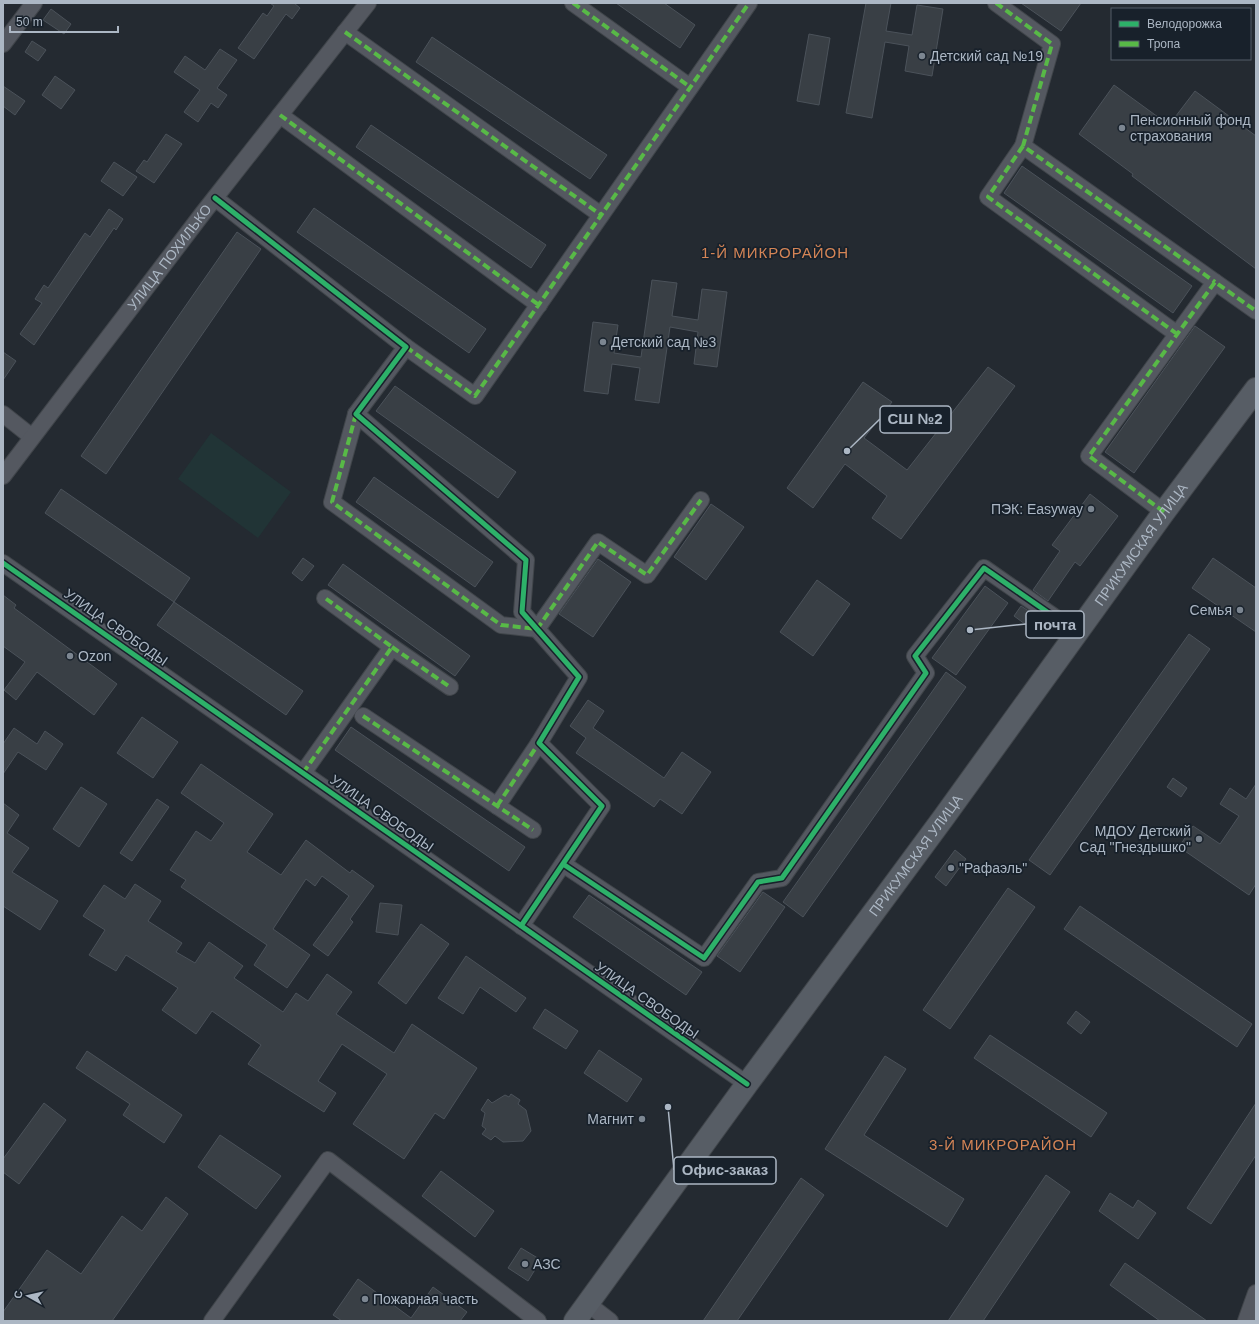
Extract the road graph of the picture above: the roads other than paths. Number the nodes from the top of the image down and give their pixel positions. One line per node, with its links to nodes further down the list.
1 (34, 3): 7 (street)
2 (368, 3): 6 (street, УЛИЦА ПОХИЛЬКО)
3 (574, 3): 8 (street)
4 (749, 3): 8 (street)
5 (996, 3): 10 (street)
6 (345, 32): 9 (street, УЛИЦА ПОХИЛЬКО); 12 (street)
7 (3, 44)
8 (690, 87): 12 (street)
9 (280, 115): 11 (street, УЛИЦА ПОХИЛЬКО); 14 (street)
10 (1023, 146): 13 (street); 16 (street)
11 (215, 198): 17 (street); 21 (street, УЛИЦА ПОХИЛЬКО)
12 (601, 215): 14 (street)
13 (1215, 282): 15 (street); 16 (street)
14 (539, 305): 17 (street)
15 (1256, 311)
16 (1177, 334): 24 (street)
17 (406, 347): 20 (street)
18 (1256, 389): 24 (main road, ПРИКУМСКАЯ УЛИЦА)
19 (3, 414): 21 (street)
20 (356, 414): 27 (street); 27 (street)
21 (32, 437): 22 (street, УЛИЦА ПОХИЛЬКО)
22 (3, 476)
23 (701, 500): 27 (street)
24 (1164, 512): 28 (main road, ПРИКУМСКАЯ УЛИЦА)
25 (3, 563): 33 (street, УЛИЦА СВОБОДЫ)
26 (325, 598): 29 (street)
27 (537, 629): 32 (street)
28 (1076, 632): 36 (street); 38 (main road, ПРИКУМСКАЯ УЛИЦА)
29 (392, 646): 30 (street); 33 (street)
30 (450, 688)
31 (363, 716): 34 (street)
32 (539, 743): 34 (street); 36 (street)
33 (304, 773): 37 (street, УЛИЦА СВОБОДЫ)
34 (497, 806): 35 (street)
35 (533, 830)
36 (563, 864): 37 (street)
37 (521, 926): 38 (street, УЛИЦА СВОБОДЫ)
38 (746, 1084): 40 (main road, ПРИКУМСКАЯ УЛИЦА)
39 (1256, 1293): 45 (street)
40 (588, 1304): 43 (main road, ПРИКУМСКАЯ УЛИЦА); 44 (street)
41 (212, 1321): 42 (street)
42 (538, 1321)
43 (575, 1321)
44 (610, 1321)
45 (1246, 1321)

